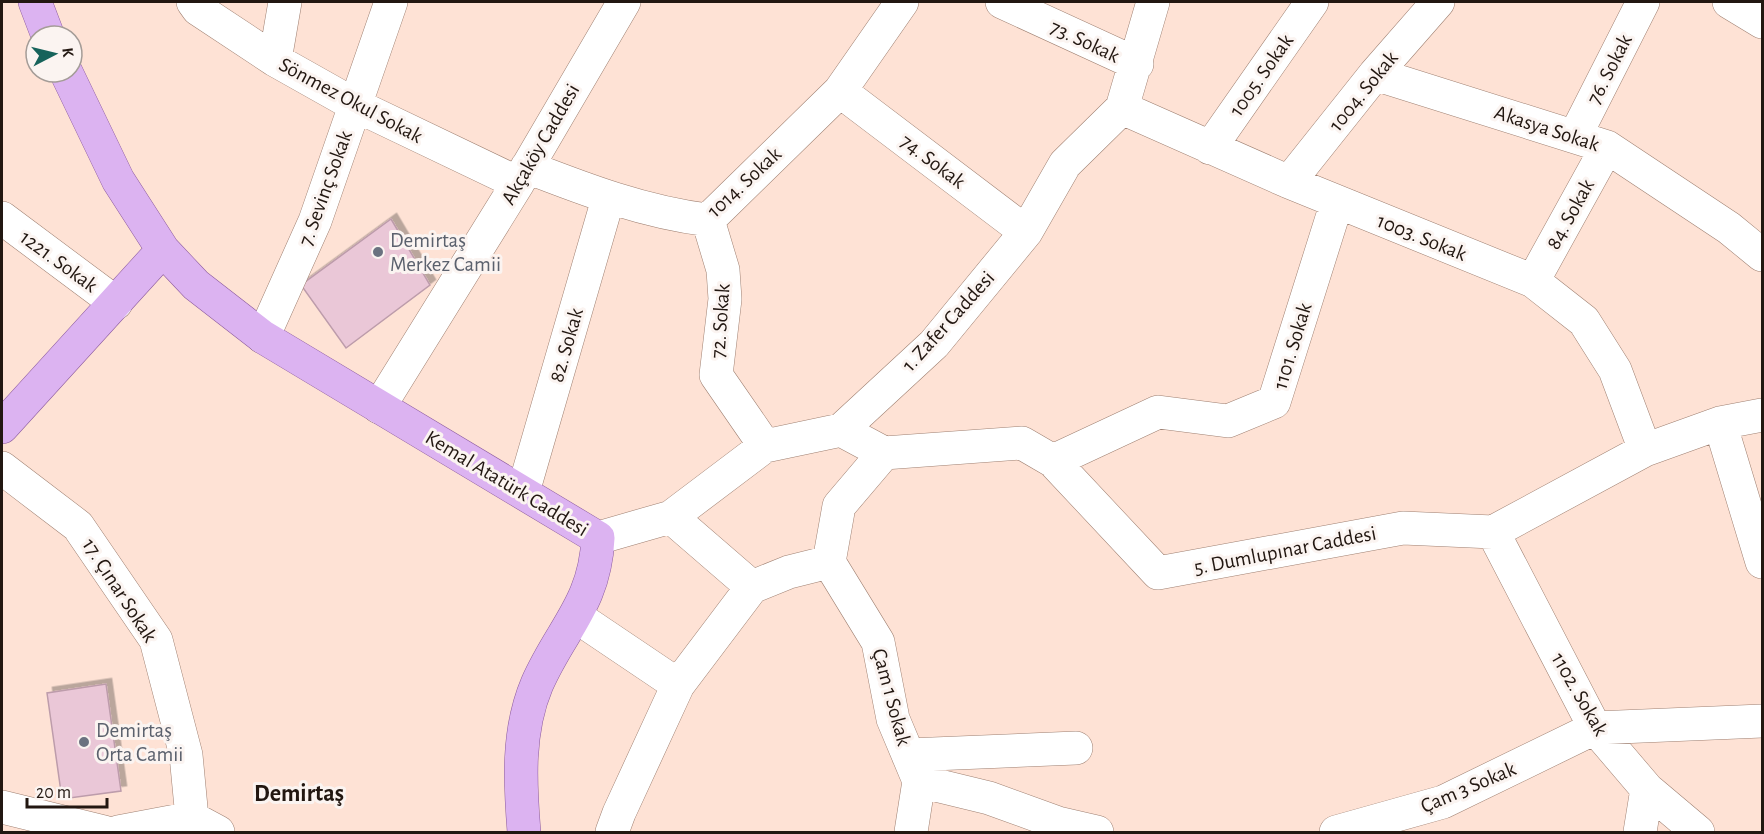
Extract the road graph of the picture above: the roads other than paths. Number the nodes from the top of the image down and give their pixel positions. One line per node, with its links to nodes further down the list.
1 (35, 2): 14 (main road)
2 (193, 2): 15 (street, Sönmez Okul Sokak)
3 (285, 2): 15 (street)
4 (391, 2): 20 (street, 7. Sevinç Sokak)
5 (624, 2): 25 (street, Akçaköy Caddesi)
6 (902, 2): 19 (street, 1014. Sokak)
7 (1002, 2): 16 (street, 73. Sokak)
8 (1153, 2): 16 (street, 1. Zafer Caddesi)
9 (1312, 2): 24 (street, 1005. Sokak)
10 (1438, 2): 17 (street, 1004. Sokak)
11 (1643, 2): 22 (street, 76. Sokak)
12 (1729, 2): 13 (street)
13 (1762, 22)
14 (43, 24)
15 (275, 60): 20 (street, Sönmez Okul Sokak)
16 (1137, 64): 21 (street, 1. Zafer Caddesi)
17 (1375, 74): 22 (street, Akasya Sokak); 26 (street, 1004. Sokak)
18 (72, 84): 32 (main road, Kemal Atatürk Caddesi)
19 (840, 91): 30 (street, 1014. Sokak); 31 (street, 74. Sokak)
20 (355, 105): 25 (street, Sönmez Okul Sokak); 36 (street, 7. Sevinç Sokak)
21 (1122, 108): 24 (street, 1003. Sokak); 31 (street, 1. Zafer Caddesi)
22 (1575, 136): 23 (street, Akasya Sokak)
23 (1607, 147): 33 (street, Akasya Sokak); 34 (street, 84. Sokak)
24 (1210, 148): 26 (street, 1003. Sokak)
25 (522, 175): 27 (street, 1014. Sokak); 37 (street, Akçaköy Caddesi)
26 (1289, 182): 28 (street, 1003. Sokak)
27 (608, 199): 30 (street, 1014. Sokak); 47 (street, 82. Sokak)
28 (1337, 202): 34 (street, 1003. Sokak); 45 (street, 1101. Sokak)
29 (2, 218): 35 (street, 1221. Sokak)
30 (708, 220): 42 (street, 72. Sokak)
31 (1026, 232): 41 (street, 1. Zafer Caddesi)
32 (164, 250): 35 (main road); 36 (main road, Kemal Atatürk Caddesi)
33 (1762, 255)
34 (1533, 281): 43 (street, 1003. Sokak)
35 (117, 303): 40 (main road)
36 (263, 337): 37 (main road, Kemal Atatürk Caddesi)
37 (379, 406): 47 (main road, Kemal Atatürk Caddesi)
38 (1762, 415): 39 (street)
39 (1720, 423): 43 (street); 52 (street)
40 (2, 427)
41 (841, 430): 42 (street); 44 (street)
42 (765, 446): 48 (street)
43 (1645, 450): 49 (street)
44 (884, 453): 45 (street, 5. Dumlupınar Caddesi); 51 (street)
45 (1053, 461): 49 (street, 5. Dumlupınar Caddesi)
46 (2, 468): 62 (street, 17. Çınar Sokak)
47 (523, 492): 50 (main road, Kemal Atatürk Caddesi)
48 (672, 517): 50 (street); 53 (street)
49 (1493, 532): 57 (street, 1102. Sokak)
50 (598, 538): 54 (main road, Kemal Atatürk Caddesi)
51 (829, 562): 53 (street); 59 (street, Çam 1 Sokak)
52 (1762, 562)
53 (752, 587): 55 (street)
54 (577, 617): 55 (street); 65 (main road, Kemal Atatürk Caddesi)
55 (678, 685): 66 (street)
56 (1762, 721): 57 (street)
57 (1595, 728): 60 (street, 1102. Sokak); 69 (street, Çam 3 Sokak)
58 (1076, 748): 59 (street, Çam 1 Sokak)
59 (913, 768): 67 (street); 68 (street)
60 (1647, 789): 70 (street); 71 (street, 1102. Sokak)
61 (2, 807): 63 (street)
62 (205, 825): 64 (street)
63 (104, 832)
64 (118, 832)
65 (524, 832)
66 (612, 832)
67 (911, 832)
68 (1097, 832)
69 (1336, 832)
70 (1640, 832)
71 (1698, 832)

